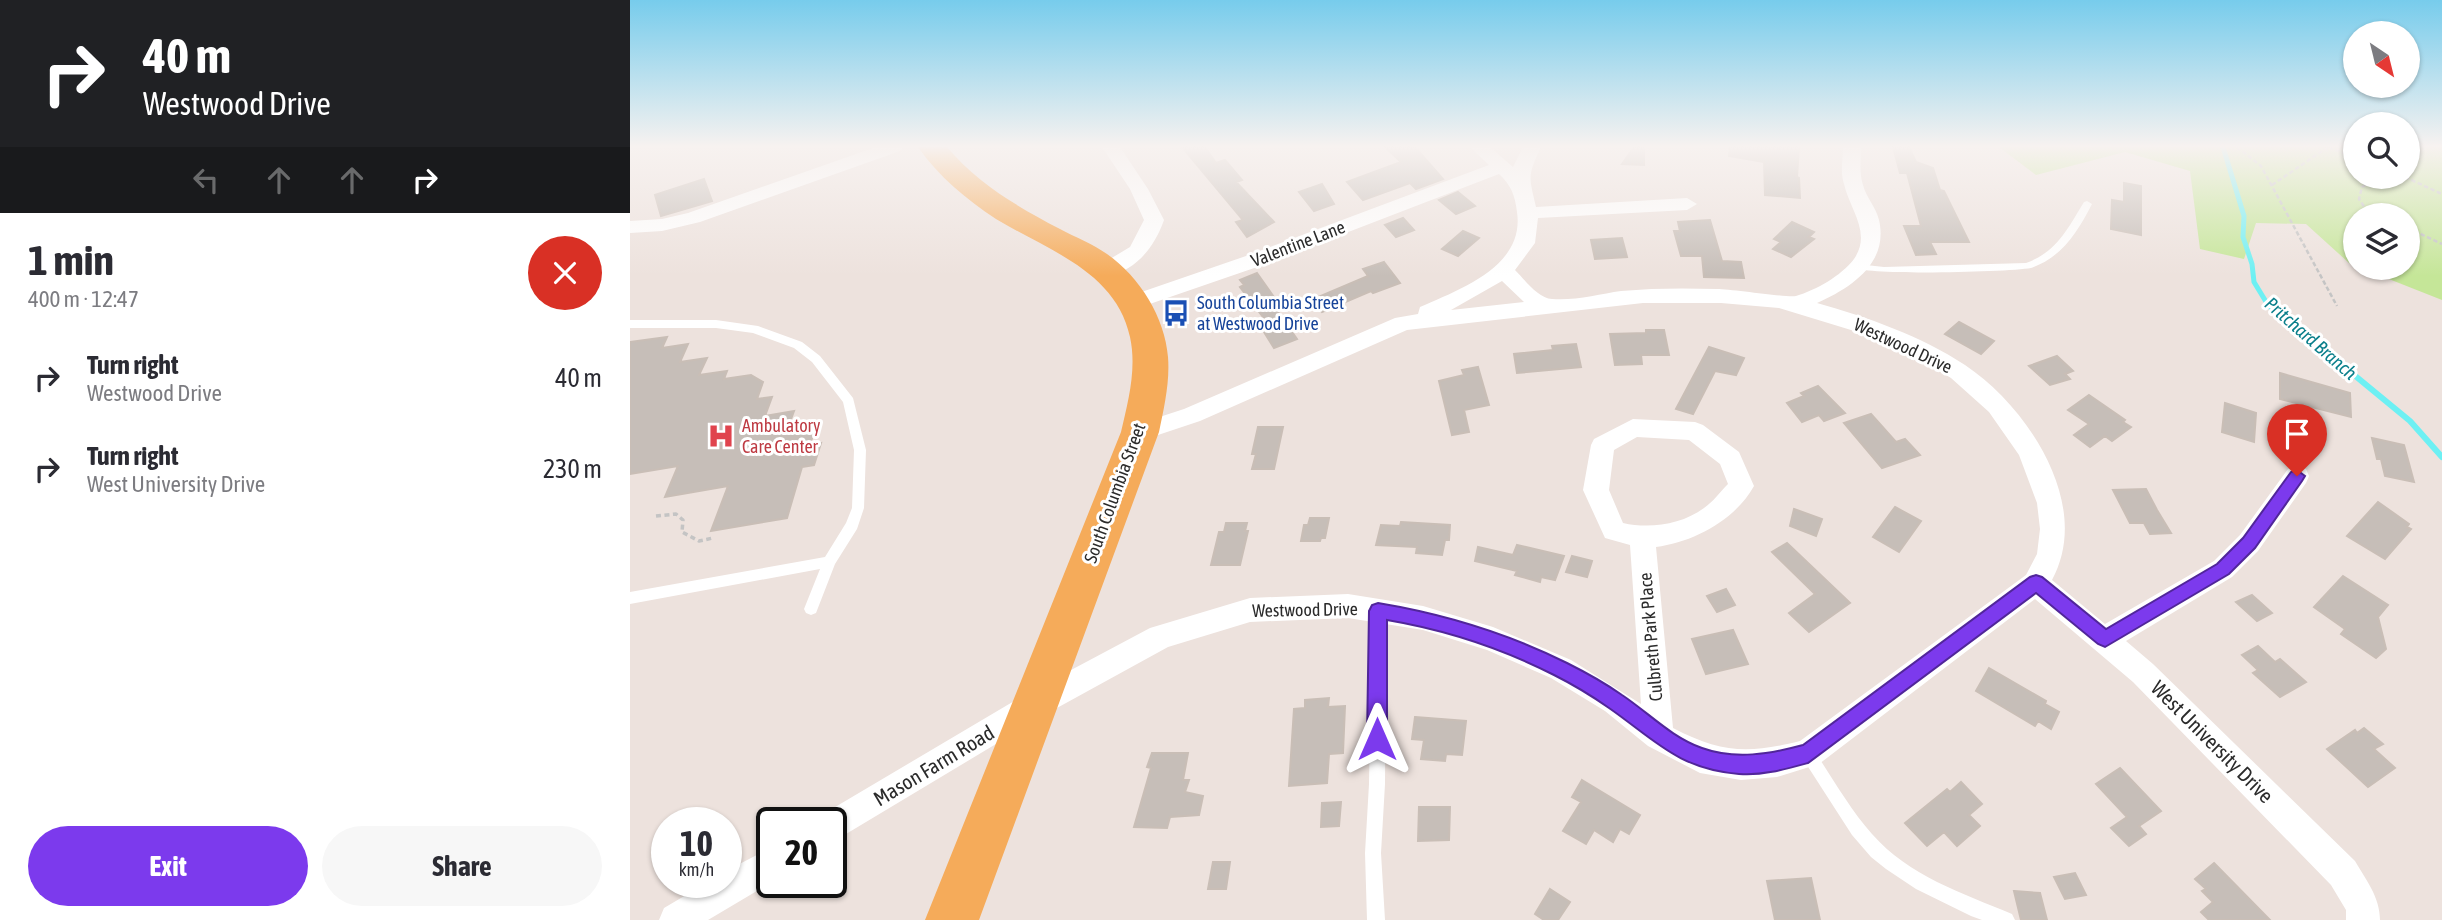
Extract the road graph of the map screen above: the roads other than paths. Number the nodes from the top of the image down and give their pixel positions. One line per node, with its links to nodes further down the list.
1 (773, 190): 10 (street)
2 (972, 190): 12 (main road, South Columbia Street)
3 (1138, 190): 12 (street)
4 (1440, 190): 14 (street, Valentine Lane)
5 (1522, 190): 9 (street)
6 (1854, 190): 11 (street)
7 (1687, 204): 9 (street)
8 (2087, 204): 11 (lane)
9 (1529, 213): 13 (street)
10 (630, 227)
11 (1857, 267): 15 (street)
12 (1107, 270): 14 (main road, South Columbia Street)
13 (1504, 271): 16 (street); 17 (street)
14 (1134, 302): 19 (main road, South Columbia Street)
15 (1795, 304): 16 (street, Westwood Drive); 23 (street, Westwood Drive)
16 (1546, 306): 17 (street, Westwood Drive)
17 (1403, 323): 19 (street, Westwood Drive)
18 (630, 324): 22 (lane)
19 (1140, 432): 28 (main road, South Columbia Street)
20 (2297, 476): 27 (street)
21 (1642, 538): 21 (street); 29 (street, Culbreth Park Place)
22 (829, 562): 24 (lane); 25 (lane)
23 (2036, 583): 27 (street, West University Drive); 30 (street, Westwood Drive)
24 (630, 598)
25 (811, 609)
26 (1378, 611): 28 (street, Westwood Drive); 29 (street, Westwood Drive); 35 (lane)
27 (2105, 639): 37 (street, West University Drive)
28 (1036, 704): 31 (street, Mason Farm Road); 34 (main road, South Columbia Street)
29 (1659, 736): 30 (street, Westwood Drive)
30 (1808, 754): 36 (lane)
31 (847, 817)
32 (756, 872): 33 (street)
33 (676, 920)
34 (952, 920)
35 (1376, 920)
36 (2006, 920)
37 (2363, 920)

